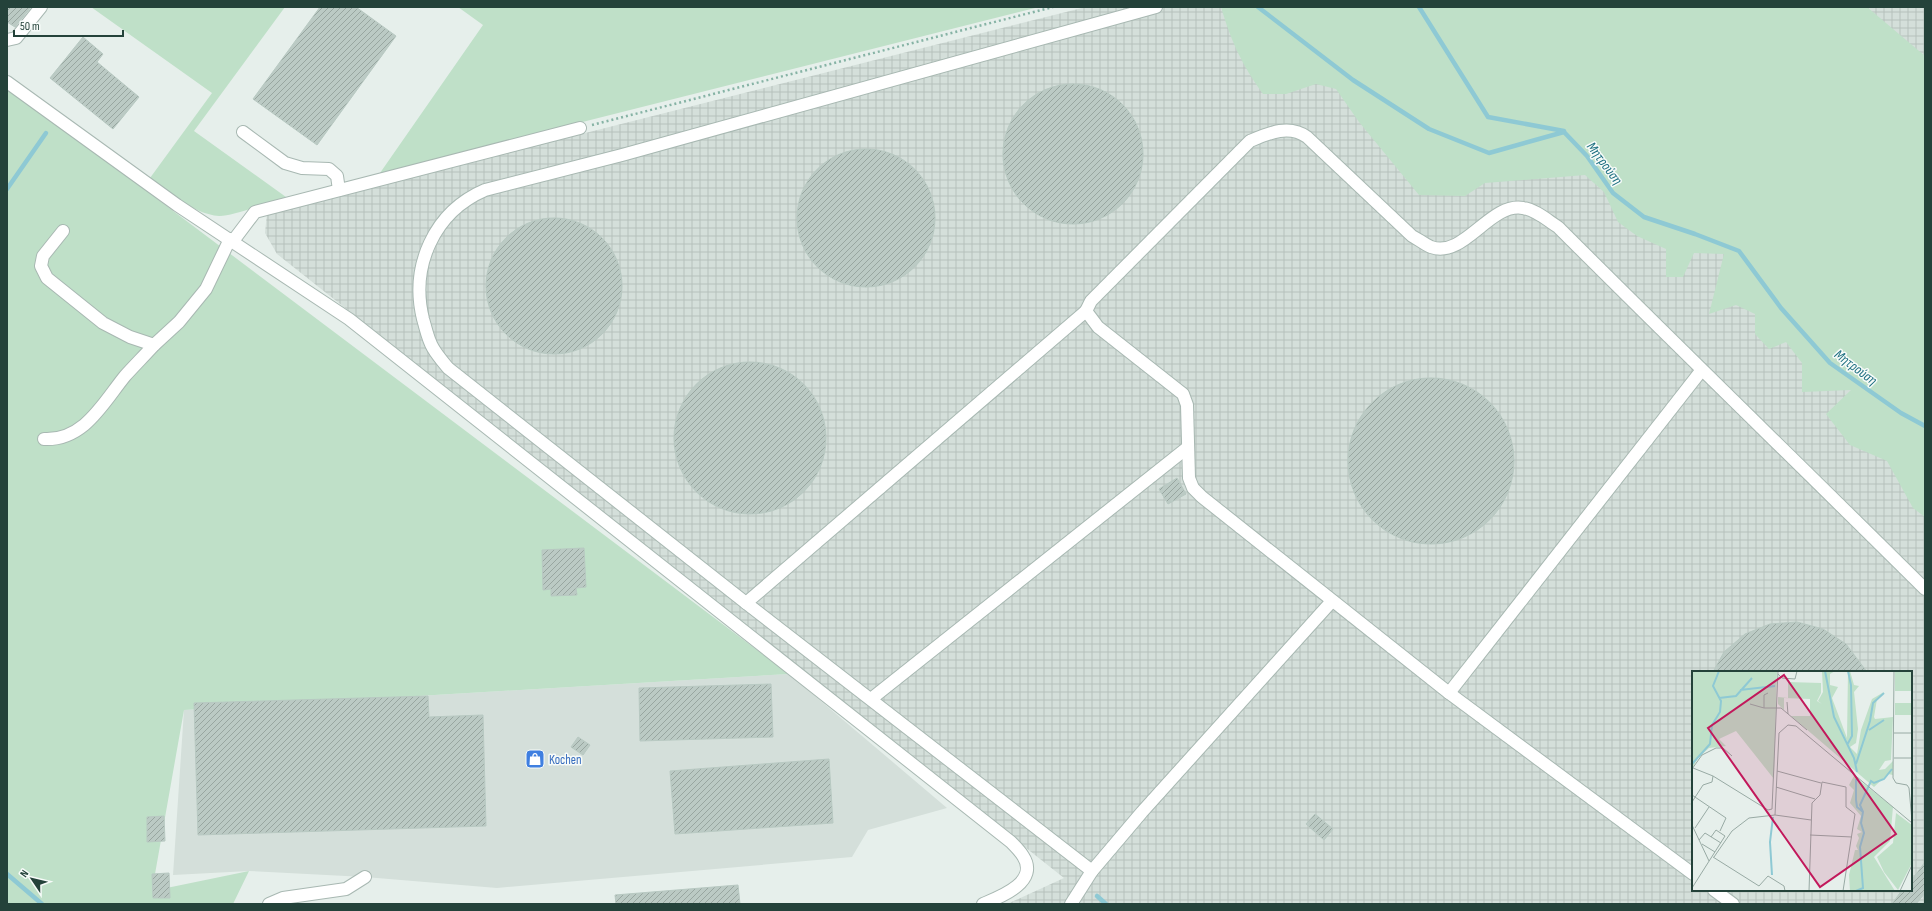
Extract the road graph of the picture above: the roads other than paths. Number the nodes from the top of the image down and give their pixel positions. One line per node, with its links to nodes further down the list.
1 (41, 7): 3 (street)
2 (1156, 7): 17 (street)
3 (7, 40)
4 (7, 82): 9 (street)
5 (580, 128): 7 (street)
6 (243, 132): 7 (street)
7 (339, 190): 9 (street)
8 (63, 231): 11 (street)
9 (232, 240): 11 (street); 25 (street)
10 (1086, 311): 12 (street); 14 (street); 17 (street)
11 (154, 345): 13 (street)
12 (1701, 371): 15 (street); 18 (street)
13 (44, 439)
14 (1187, 448): 16 (street); 19 (street)
15 (1925, 588)
16 (1332, 601): 18 (street); 20 (street)
17 (746, 603): 19 (street)
18 (1449, 693): 21 (street)
19 (871, 698): 20 (street)
20 (1092, 871): 26 (street)
21 (1692, 873)
22 (365, 877): 24 (street)
23 (1715, 891): 27 (street)
24 (269, 904)
25 (983, 904)
26 (1071, 904)
27 (1733, 904)

